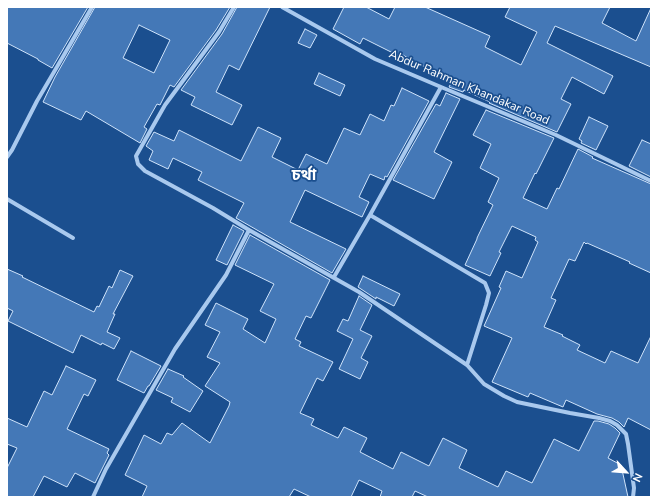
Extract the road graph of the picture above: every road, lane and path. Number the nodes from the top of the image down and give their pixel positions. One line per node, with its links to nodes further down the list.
1 (92, 7): 5 (street)
2 (234, 7): 9 (street)
3 (282, 7): 4 (street, Abdur Rahman Khandakar Road)
4 (441, 88): 6 (street, Abdur Rahman Khandakar Road); 8 (street)
5 (7, 157)
6 (651, 180)
7 (7, 199): 10 (street)
8 (370, 215): 11 (street); 12 (street)
9 (249, 230): 11 (street); 13 (street)
10 (74, 238)
11 (334, 277): 12 (street)
12 (467, 365): 14 (street)
13 (92, 497)
14 (634, 497)

